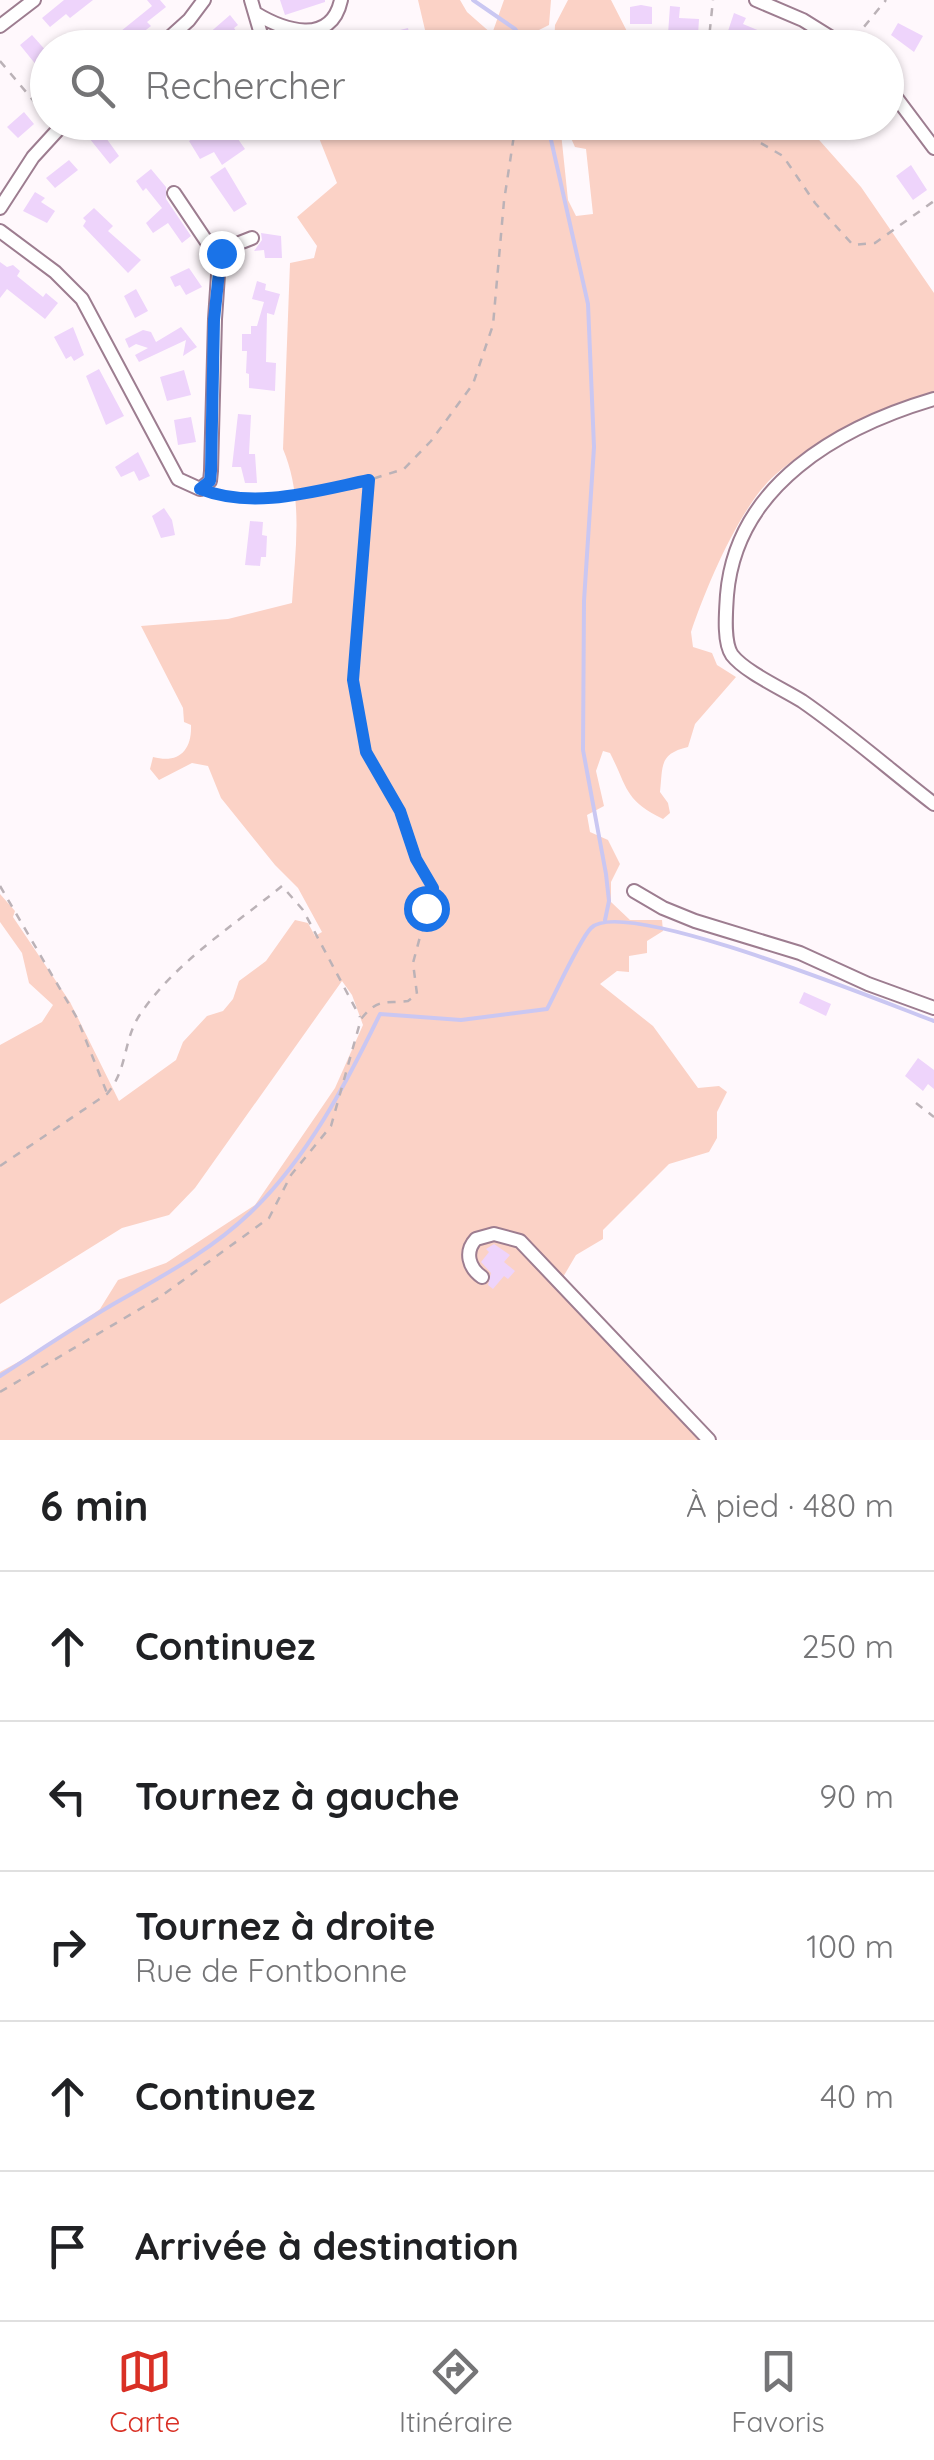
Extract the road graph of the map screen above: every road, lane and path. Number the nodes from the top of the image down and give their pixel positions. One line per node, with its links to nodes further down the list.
1 (34, 0): 8 (street)
2 (204, 0): 9 (street)
3 (341, 0): 7 (street)
4 (713, 0): 10 (path)
5 (756, 0): 11 (street)
6 (886, 0): 12 (path)
7 (253, 6)
8 (0, 26)
9 (178, 30)
10 (710, 30)
11 (820, 30)
12 (861, 30)
13 (0, 61): 14 (path)
14 (30, 97)
15 (904, 108): 19 (street)
16 (48, 140): 22 (street)
17 (513, 140): 27 (path)
18 (755, 140): 21 (path)
19 (934, 148)
20 (174, 194): 25 (street)
21 (934, 201)
22 (0, 208)
23 (0, 231): 28 (street)
24 (252, 238): 25 (street)
25 (219, 260): 28 (street)
26 (934, 399): 29 (street)
27 (369, 480): 28 (path); 33 (path)
28 (200, 489)
29 (934, 804)
30 (0, 886): 34 (path)
31 (634, 891): 32 (street)
32 (934, 1008)
33 (361, 1019): 34 (path); 39 (path)
34 (108, 1094): 37 (path)
35 (916, 1103): 36 (path)
36 (934, 1116)
37 (0, 1166)
38 (482, 1278): 40 (street)
39 (0, 1392)
40 (709, 1440)

